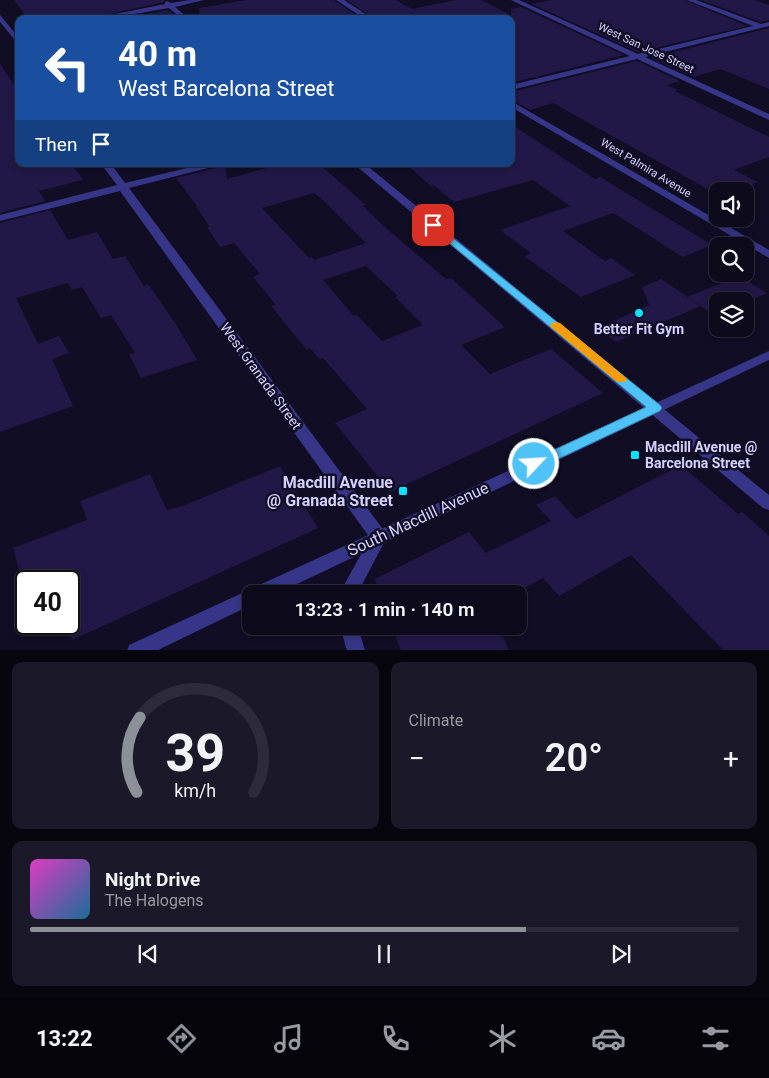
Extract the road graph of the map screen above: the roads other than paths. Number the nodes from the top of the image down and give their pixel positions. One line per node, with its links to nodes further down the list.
1 (163, 0): 6 (street)
2 (201, 0): 6 (street)
3 (338, 0): 9 (street)
4 (514, 0): 16 (street, West San Jose Street)
5 (690, 0): 12 (street)
6 (170, 5): 7 (street); 8 (street)
7 (116, 15)
8 (181, 15)
9 (363, 15)
10 (0, 17): 14 (street)
11 (769, 24): 12 (street)
12 (759, 26): 13 (street); 16 (street)
13 (769, 30)
14 (15, 32): 15 (street)
15 (0, 35)
16 (637, 57): 17 (street); 19 (street, West San Jose Street)
17 (515, 87)
18 (515, 105): 25 (street, West Palmira Avenue)
19 (769, 117)
20 (108, 167): 23 (street, West Granada Street)
21 (201, 167): 23 (street)
22 (363, 167): 27 (street)
23 (122, 187): 24 (street); 29 (street, West Granada Street)
24 (0, 218)
25 (769, 255)
26 (769, 355): 27 (street, South Macdill Avenue)
27 (656, 408): 28 (street); 29 (street, South Macdill Avenue)
28 (769, 504)
29 (379, 537): 30 (street, South Macdill Avenue); 31 (street)
30 (277, 585)
31 (353, 585)
32 (242, 601): 34 (street)
33 (352, 635): 35 (street)
34 (136, 650)
35 (356, 650)

